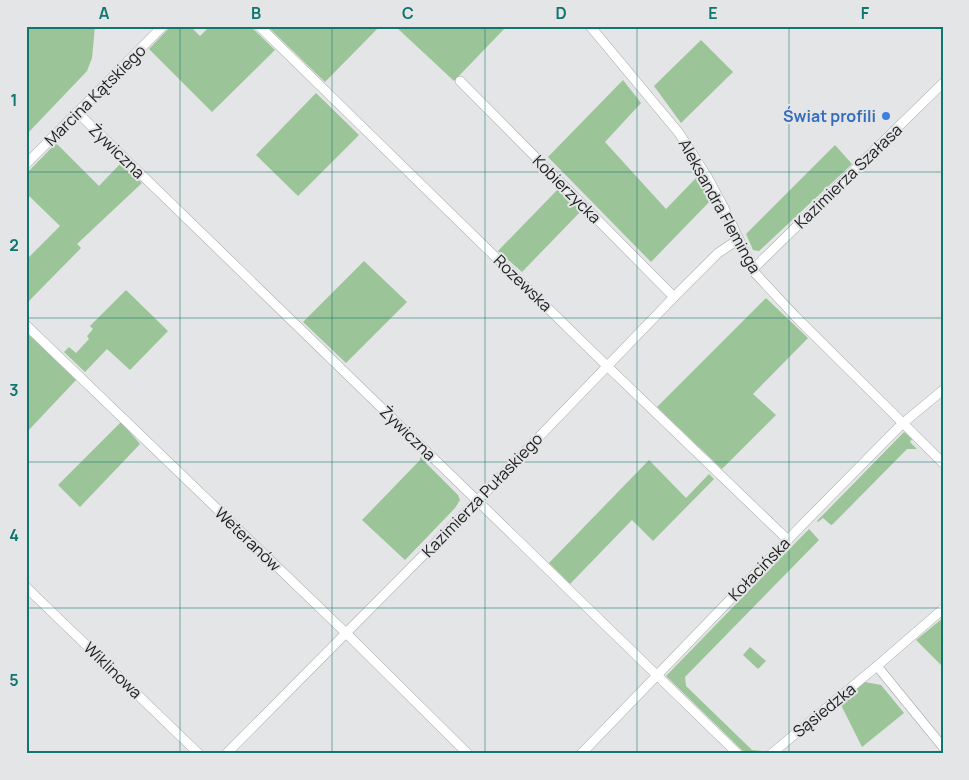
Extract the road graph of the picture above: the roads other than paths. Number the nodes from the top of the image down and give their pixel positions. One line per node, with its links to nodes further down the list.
1 (164, 26): 6 (street, Marcina Kątskiego)
2 (259, 26): 12 (street, Rozewska)
3 (591, 26): 8 (street, Aleksandra Fleminga)
4 (460, 81): 10 (street, Kobierzycka)
5 (943, 83): 9 (street, Kazimierza Szałasa)
6 (77, 112): 7 (street, Marcina Kątskiego); 16 (street, Żywiczna)
7 (26, 164)
8 (739, 239): 9 (street, Aleksandra Fleminga); 10 (street, Kazimierza Pułaskiego)
9 (753, 269): 14 (street, Aleksandra Fleminga)
10 (674, 297): 12 (street, Kazimierza Pułaskiego)
11 (26, 325): 20 (street, Weteranów)
12 (607, 366): 16 (street, Kazimierza Pułaskiego); 17 (street, Rozewska)
13 (943, 390): 14 (street, Kołacińska)
14 (902, 424): 15 (street, Aleksandra Fleminga); 17 (street, Kołacińska)
15 (943, 463)
16 (477, 501): 20 (street, Kazimierza Pułaskiego); 22 (street, Żywiczna)
17 (788, 540): 22 (street, Kołacińska)
18 (26, 587): 24 (street, Wiklinowa)
19 (943, 609): 21 (street, Sąsiedzka)
20 (346, 633): 25 (street, Kazimierza Pułaskiego); 26 (street, Weteranów)
21 (878, 666): 23 (street); 29 (street, Sąsiedzka)
22 (657, 674): 27 (street, Kołacińska); 28 (street, Żywiczna)
23 (943, 747)
24 (199, 754)
25 (226, 754)
26 (468, 754)
27 (581, 754)
28 (738, 754)
29 (771, 754)

